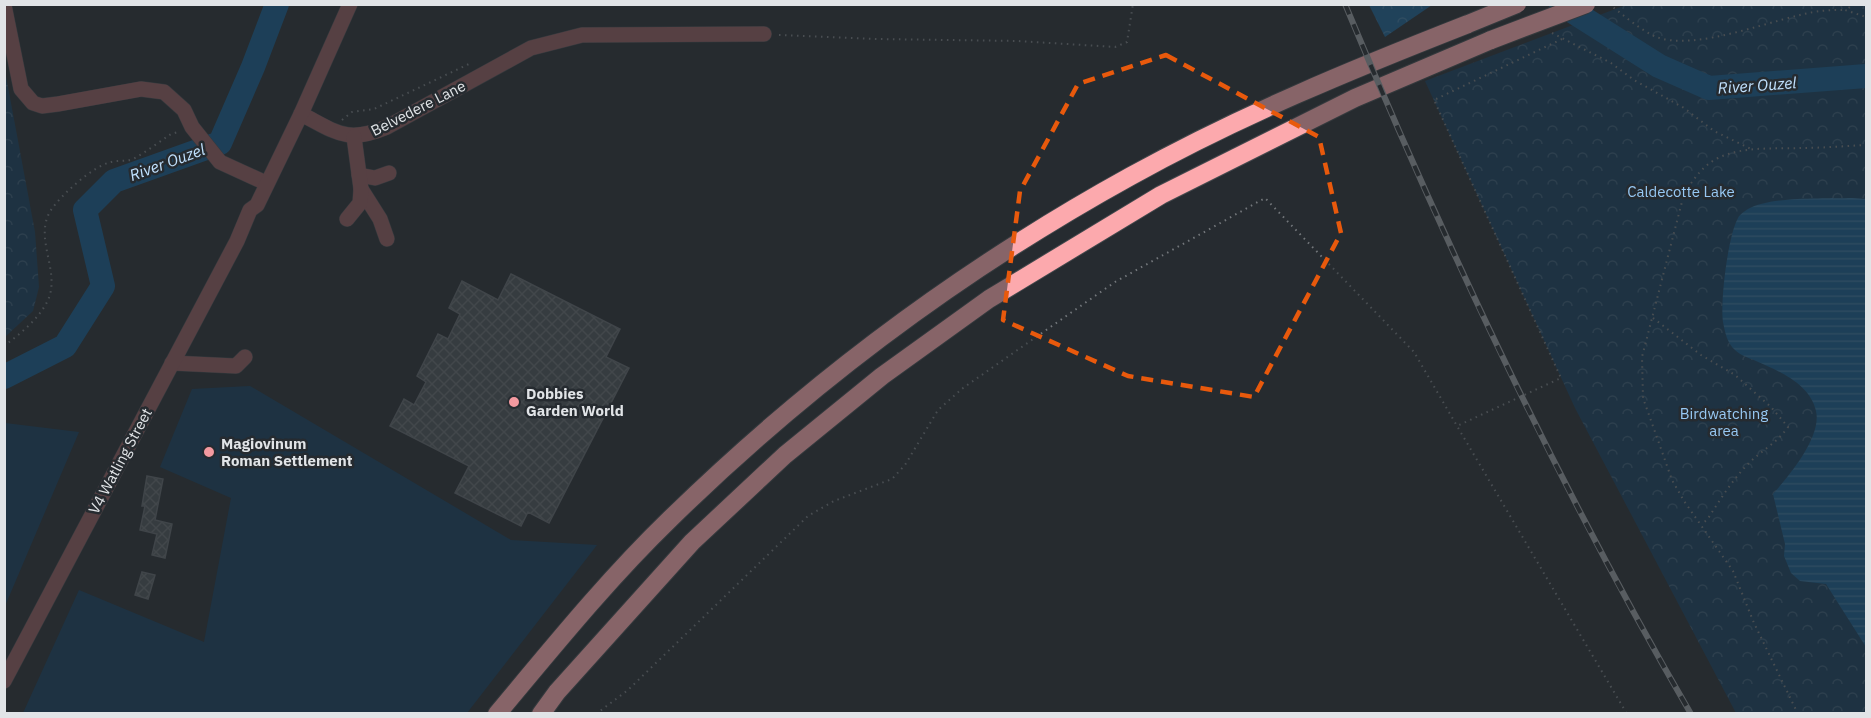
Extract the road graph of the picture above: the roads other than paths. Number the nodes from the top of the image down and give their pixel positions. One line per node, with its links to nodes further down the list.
1 (350, 4): 6 (street, V4 Watling Street)
2 (1517, 4): 16 (highway, bridge)
3 (1586, 4): 17 (highway, bridge)
4 (4, 5): 10 (street)
5 (764, 34): 7 (street, Belvedere Lane)
6 (301, 114): 7 (street, Belvedere Lane); 10 (street, V4 Watling Street)
7 (354, 137): 9 (street)
8 (389, 173): 9 (street)
9 (360, 182): 11 (street); 12 (street)
10 (266, 183): 14 (street, V4 Watling Street)
11 (346, 219)
12 (387, 239)
13 (245, 357): 14 (street)
14 (172, 363): 15 (street, V4 Watling Street)
15 (4, 681)
16 (497, 714)
17 (541, 714)

